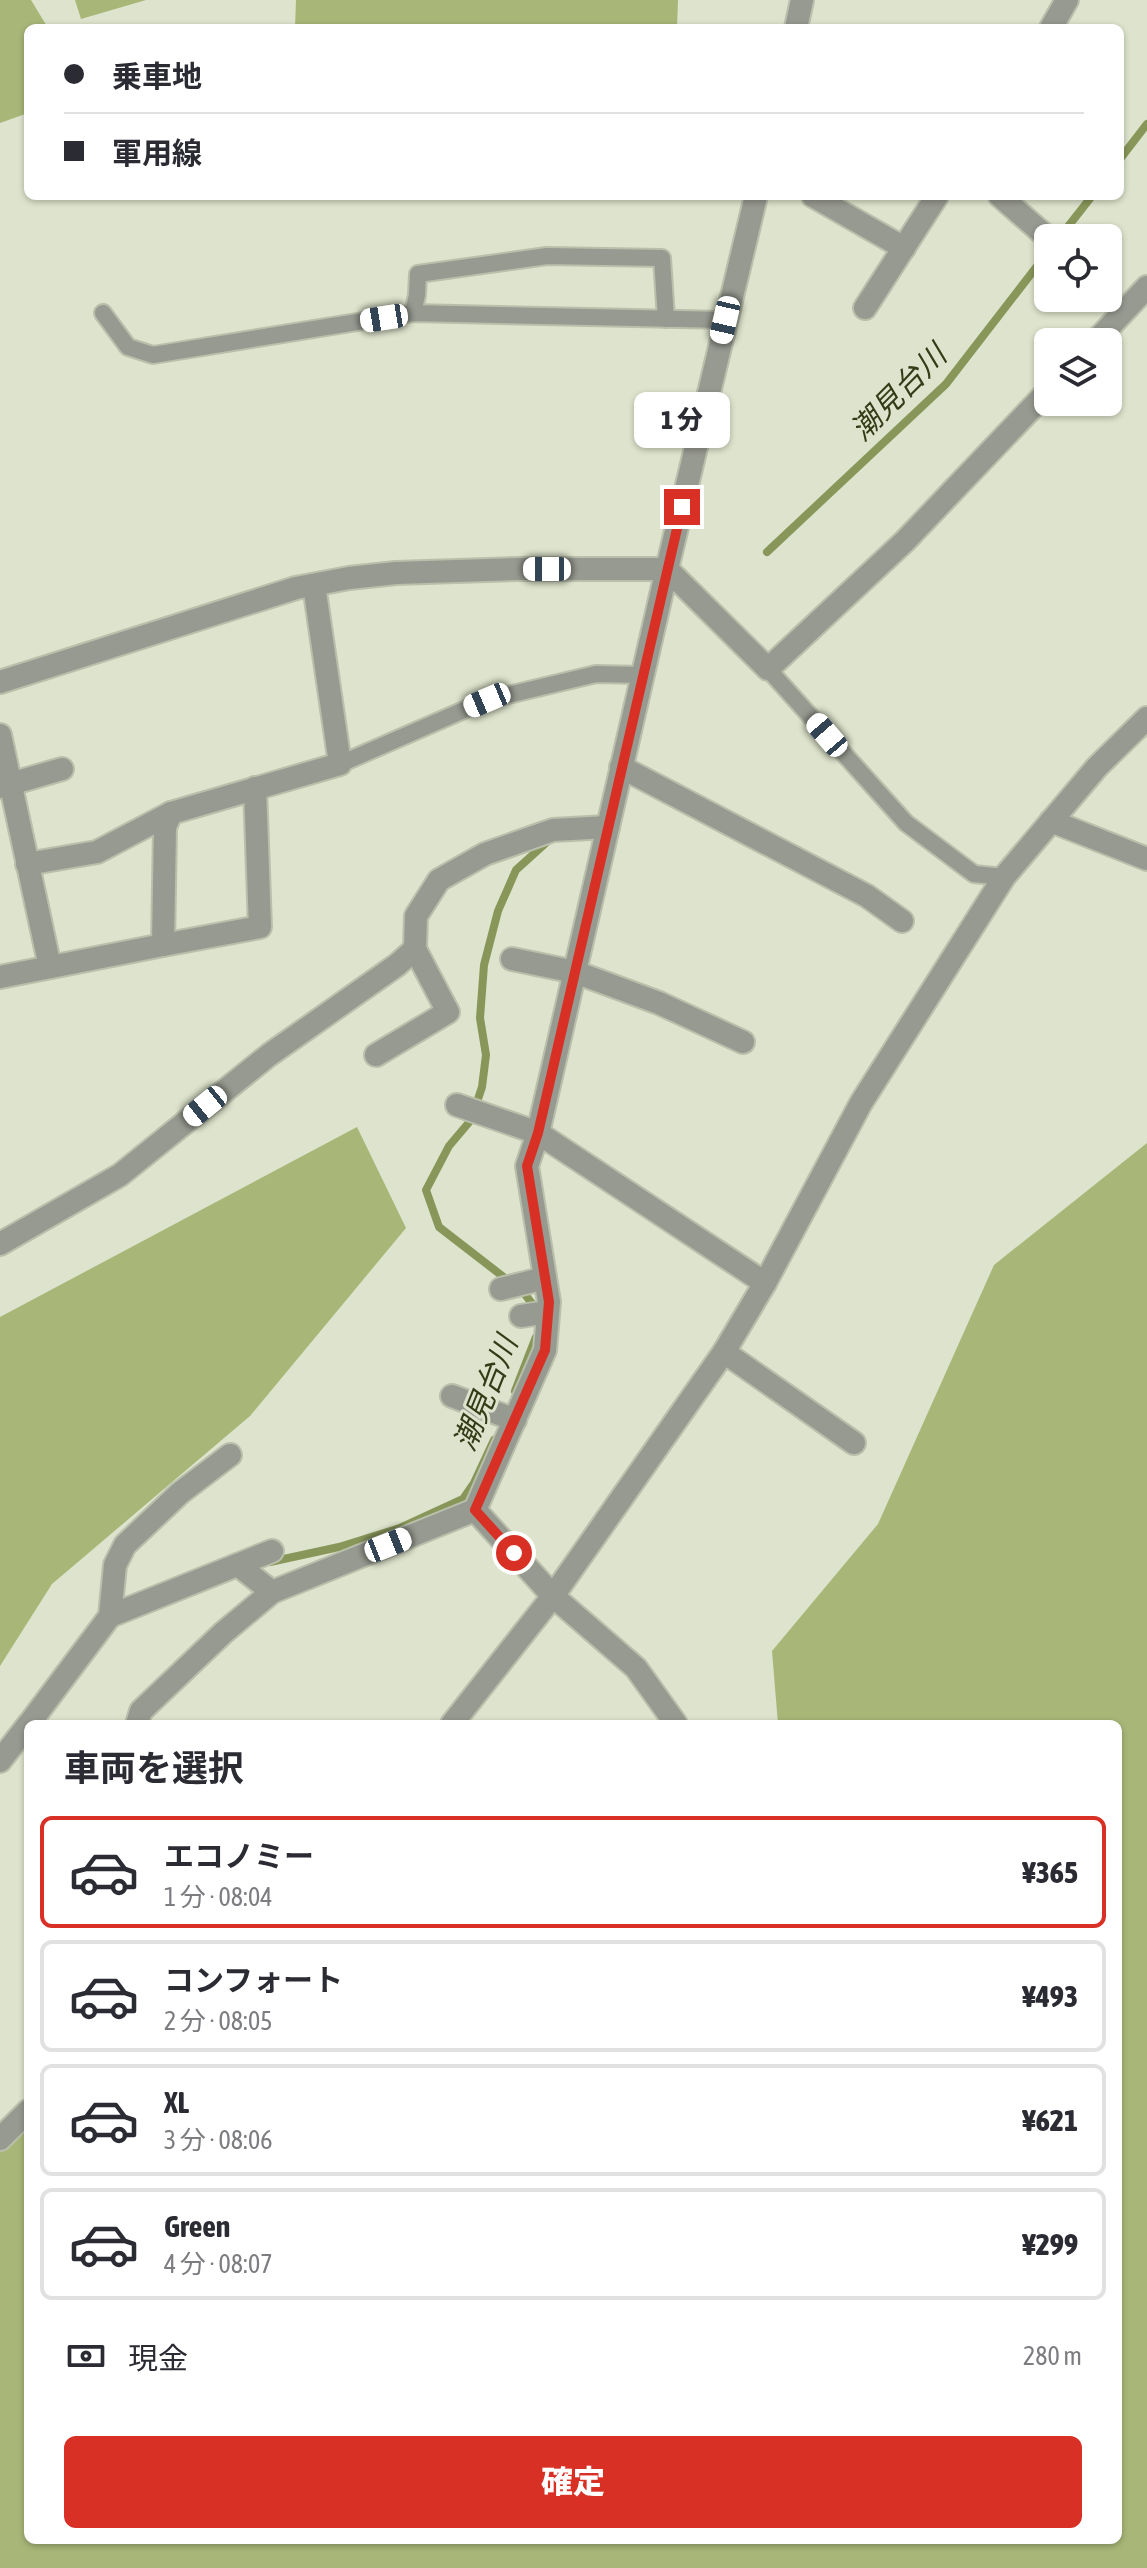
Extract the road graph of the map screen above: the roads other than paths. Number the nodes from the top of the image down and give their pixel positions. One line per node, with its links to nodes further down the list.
1 (802, 0): 3 (street)
2 (1067, 0): 4 (street)
3 (797, 24)
4 (1053, 24)
5 (755, 200): 16 (street)
6 (820, 200): 10 (street)
7 (934, 200): 10 (street)
8 (1005, 200): 9 (street)
9 (1034, 226)
10 (904, 248): 12 (street)
11 (1147, 287): 17 (street)
12 (865, 308)
13 (103, 313): 14 (lane)
14 (413, 313): 15 (lane); 15 (lane)
15 (666, 319): 16 (lane)
16 (725, 320): 19 (street)
17 (1108, 328)
18 (1034, 406): 21 (street)
19 (667, 569): 20 (street); 21 (street); 22 (street)
20 (314, 585): 23 (street); 26 (street)
21 (768, 669): 36 (lane)
22 (643, 675): 26 (lane); 27 (street)
23 (0, 682)
24 (1147, 718): 32 (street)
25 (0, 735): 29 (street)
26 (340, 764): 30 (street)
27 (621, 767): 33 (street); 37 (street)
28 (62, 769): 29 (street)
29 (5, 786): 35 (street)
30 (255, 788): 31 (street); 38 (street)
31 (171, 813): 35 (street); 38 (street)
32 (1051, 821): 34 (street); 36 (street)
33 (608, 827): 39 (street); 42 (street)
34 (1147, 859)
35 (27, 864): 41 (street)
36 (1004, 877): 50 (street)
37 (902, 921)
38 (163, 945): 41 (street)
39 (415, 949): 45 (street); 48 (street)
40 (512, 959): 42 (street)
41 (50, 967): 43 (street)
42 (575, 972): 44 (street); 47 (street)
43 (0, 977)
44 (743, 1042)
45 (376, 1055)
46 (469, 1109): 47 (street)
47 (538, 1133): 49 (street); 50 (street)
48 (0, 1244)
49 (545, 1278): 51 (street); 54 (street)
50 (765, 1283): 52 (street)
51 (511, 1287)
52 (724, 1352): 55 (street); 61 (street)
53 (452, 1396): 54 (street)
54 (508, 1418): 57 (street)
55 (854, 1443)
56 (230, 1455): 62 (street)
57 (475, 1510): 60 (street); 61 (street)
58 (272, 1551): 59 (street)
59 (243, 1569): 60 (street); 62 (street)
60 (272, 1592): 64 (street)
61 (553, 1596): 65 (street); 66 (street)
62 (119, 1623): 63 (street)
63 (37, 1720)
64 (138, 1720)
65 (455, 1720)
66 (673, 1720)
67 (24, 1735): 68 (street)
68 (0, 1761)
69 (24, 2115): 70 (street)
70 (0, 2139)

